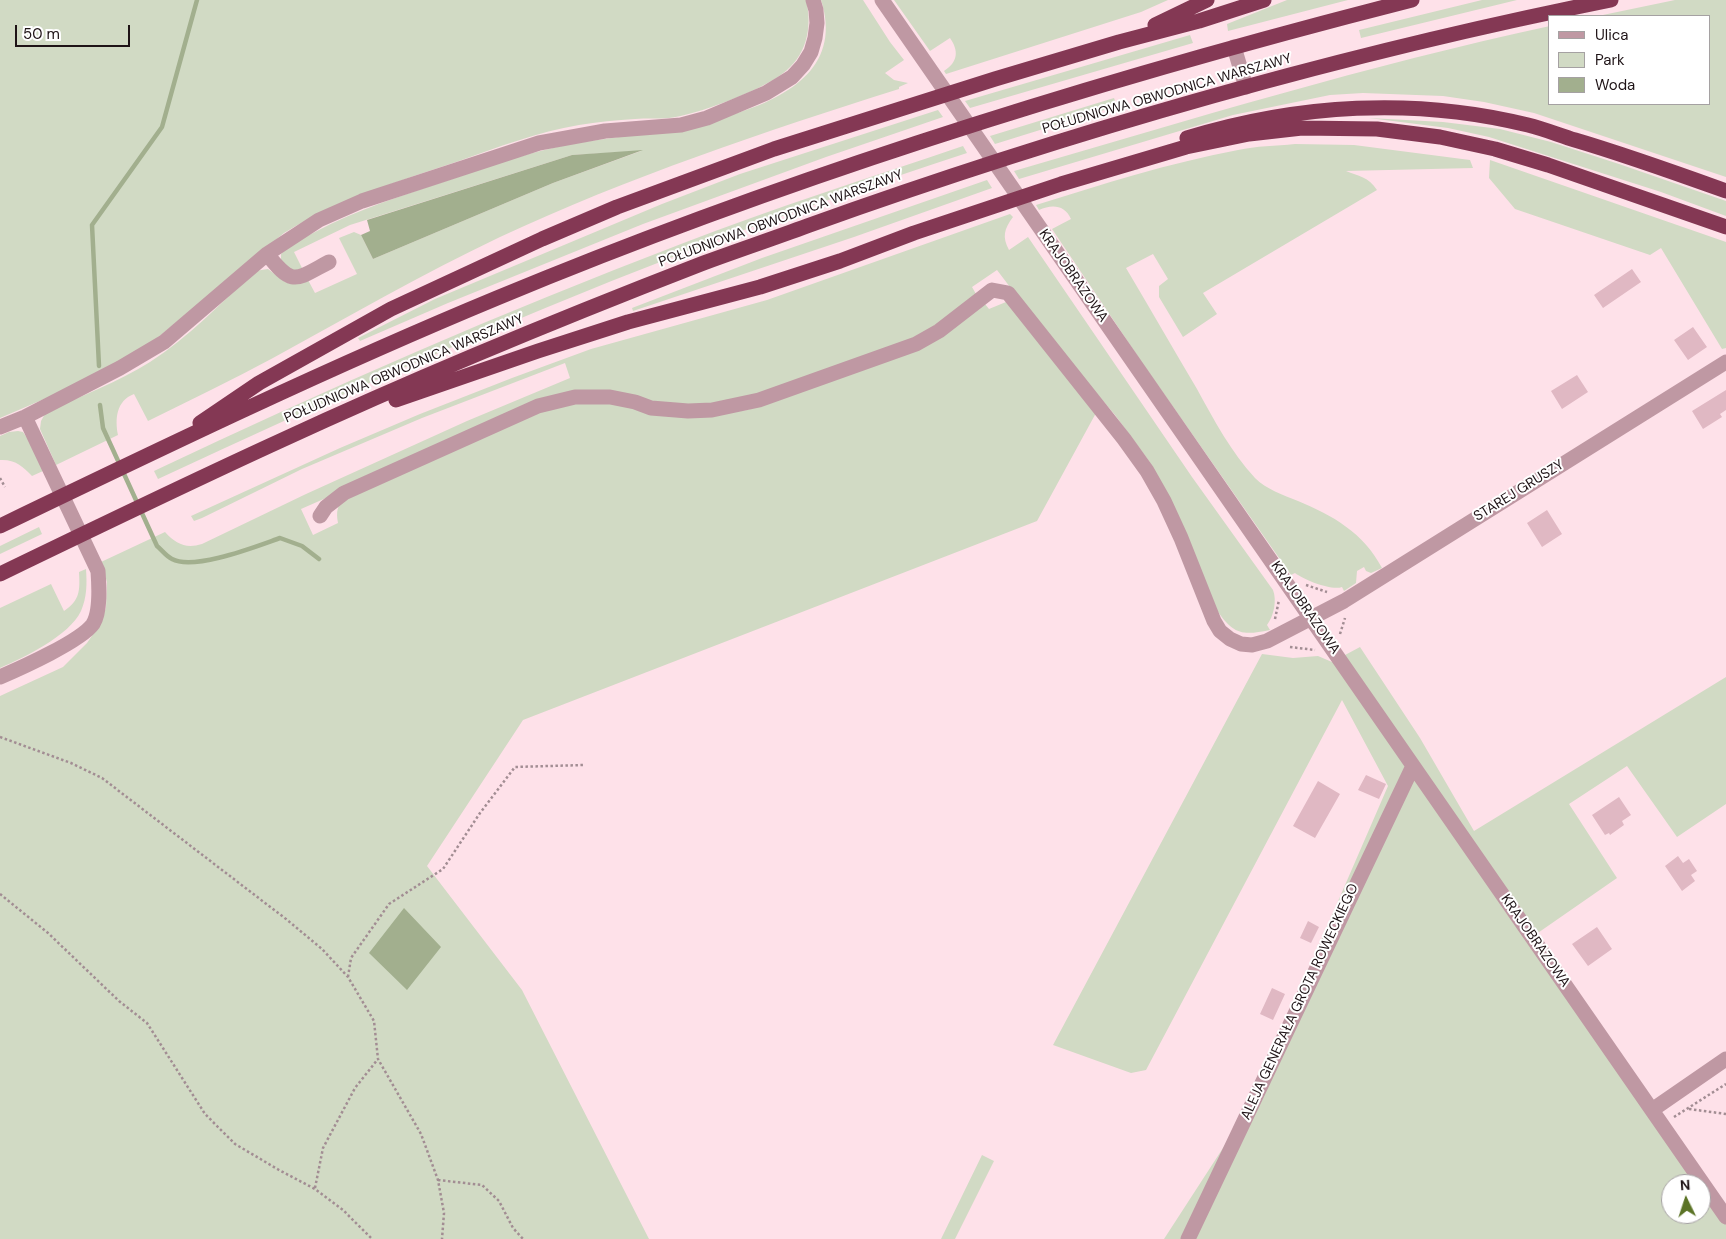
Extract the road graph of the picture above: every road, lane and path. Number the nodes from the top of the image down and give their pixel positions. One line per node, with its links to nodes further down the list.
1 (813, 0): 13 (street)
2 (882, 0): 27 (street, KRAJOBRAZOWA)
3 (1207, 0): 7 (highway)
4 (1264, 0): 7 (highway)
5 (1412, 0): 8 (highway, POŁUDNIOWA OBWODNICA WARSZAWY)
6 (1611, 0): 9 (highway, POŁUDNIOWA OBWODNICA WARSZAWY)
7 (1119, 42): 19 (highway)
8 (1234, 47): 9 (street); 19 (highway, POŁUDNIOWA OBWODNICA WARSZAWY)
9 (1246, 87): 18 (highway, POŁUDNIOWA OBWODNICA WARSZAWY)
10 (1061, 184): 11 (highway); 12 (highway); 18 (highway)
11 (1726, 191)
12 (1726, 227)
13 (267, 254): 14 (street); 16 (street)
14 (329, 262)
15 (1726, 362): 27 (street, STAREJ GRUSZY)
16 (25, 417): 17 (street); 30 (street)
17 (0, 427)
18 (283, 439): 24 (highway, POŁUDNIOWA OBWODNICA WARSZAWY)
19 (161, 449): 23 (highway, POŁUDNIOWA OBWODNICA WARSZAWY)
20 (0, 478): 21 (path)
21 (4, 487)
22 (320, 516): 27 (street, STAREJ GRUSZY)
23 (0, 526)
24 (0, 574)
25 (1302, 584): 26 (path)
26 (1335, 594)
27 (1310, 617): 33 (street, KRAJOBRAZOWA)
28 (1285, 643): 29 (path)
29 (1322, 651)
30 (0, 677)
31 (0, 737): 35 (path)
32 (584, 766): 35 (path)
33 (1413, 766): 40 (street, KRAJOBRAZOWA); 49 (street, ALEJA GENERAŁA GROTA ROWECKIEGO)
34 (0, 894): 44 (path)
35 (348, 978): 36 (path)
36 (378, 1059): 43 (path); 44 (path)
37 (1726, 1059): 40 (street)
38 (1726, 1084): 39 (path)
39 (1687, 1108): 41 (path); 42 (path)
40 (1652, 1110): 42 (street, KRAJOBRAZOWA)
41 (1726, 1114)
42 (1662, 1124): 45 (street, KRAJOBRAZOWA)
43 (438, 1180): 47 (path); 48 (path)
44 (315, 1189): 46 (path)
45 (1726, 1217)
46 (372, 1239)
47 (442, 1239)
48 (523, 1239)
49 (1188, 1239)

